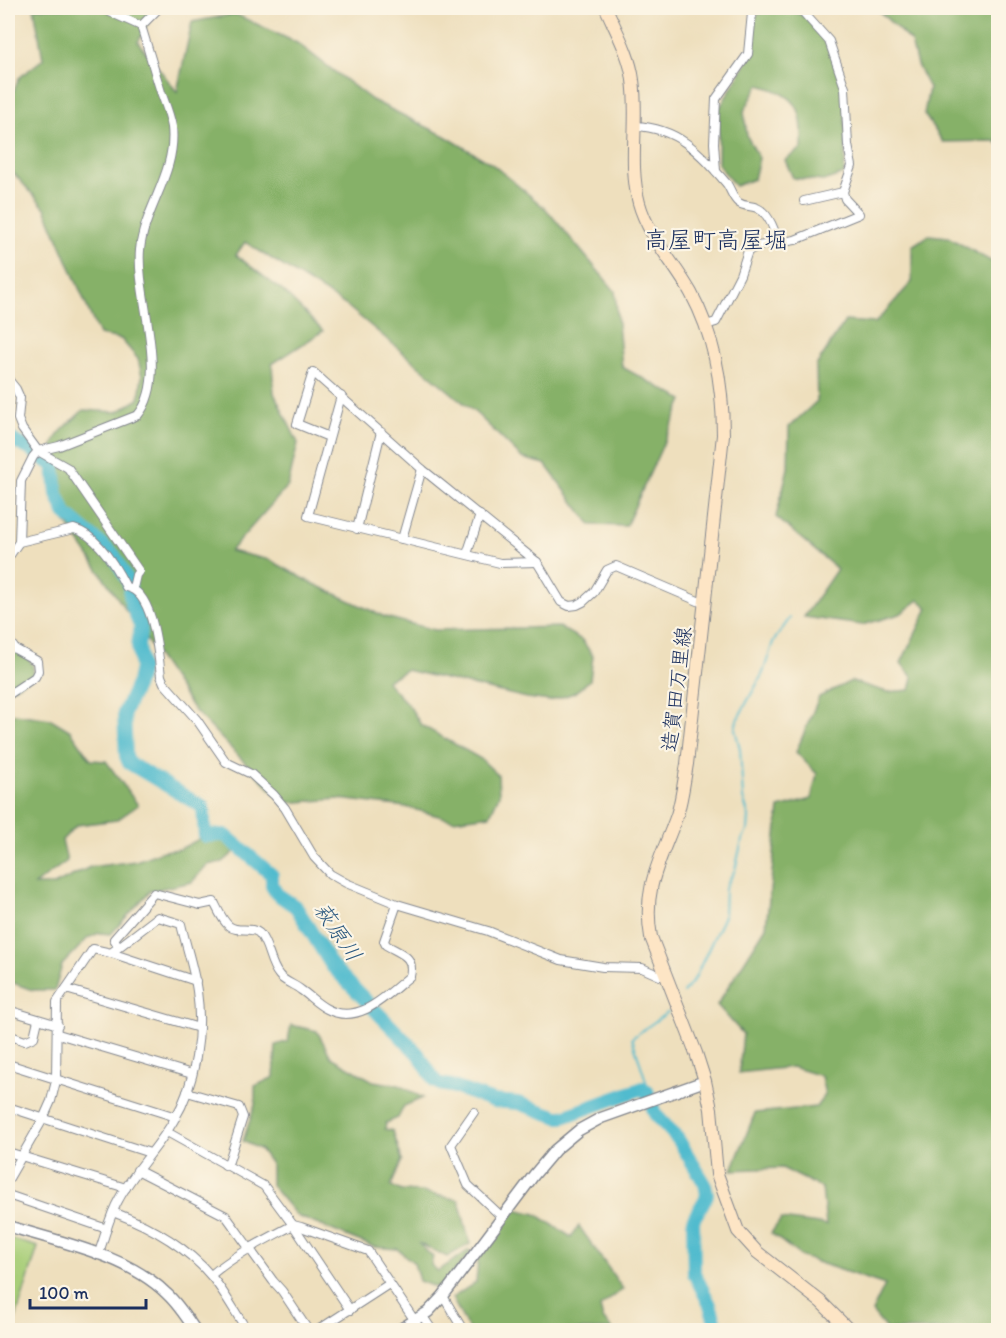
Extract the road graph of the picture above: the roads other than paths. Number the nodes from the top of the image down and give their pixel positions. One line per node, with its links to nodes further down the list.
1 (101, 8): 6 (street)
2 (159, 8): 6 (street)
3 (606, 8): 7 (main road, 造賀田万里線)
4 (761, 8): 8 (street)
5 (797, 8): 9 (street)
6 (141, 26): 17 (street)
7 (635, 126): 8 (street); 12 (main road, 造賀田万里線)
8 (716, 171): 11 (street)
9 (843, 192): 10 (street); 11 (street)
10 (804, 201)
11 (778, 243): 12 (street)
12 (706, 325): 27 (main road, 造賀田万里線)
13 (8, 379): 17 (street)
14 (341, 396): 15 (street); 16 (street); 16 (street)
15 (381, 432): 18 (street); 20 (street)
16 (329, 437): 20 (street)
17 (38, 450): 22 (street); 26 (street)
18 (422, 469): 19 (street); 21 (street)
19 (480, 515): 23 (street); 25 (street)
20 (357, 529): 21 (street)
21 (402, 539): 23 (street)
22 (19, 542): 24 (street); 26 (street)
23 (467, 554): 25 (street)
24 (8, 558)
25 (537, 562): 27 (street)
26 (130, 588): 30 (street)
27 (705, 604): 33 (main road, 造賀田万里線)
28 (8, 639): 29 (street)
29 (8, 695)
30 (397, 904): 31 (street); 33 (street)
31 (119, 947): 32 (street); 34 (street)
32 (111, 953): 34 (street); 35 (street)
33 (665, 975): 44 (main road, 造賀田万里線)
34 (196, 981): 38 (street)
35 (66, 989): 38 (street); 39 (street)
36 (8, 1010): 37 (street)
37 (38, 1020): 39 (street); 40 (street)
38 (199, 1028): 42 (street)
39 (58, 1029): 42 (street); 43 (street)
40 (8, 1035)
41 (8, 1064): 43 (street)
42 (192, 1074): 45 (street)
43 (56, 1080): 48 (street); 49 (street)
44 (705, 1081): 60 (street); 78 (main road, 造賀田万里線)
45 (187, 1092): 48 (street); 54 (street)
46 (8, 1107): 49 (street)
47 (474, 1112): 60 (street)
48 (176, 1118): 50 (street)
49 (43, 1119): 52 (street); 53 (street)
50 (166, 1132): 52 (street); 54 (street)
51 (8, 1152): 53 (street)
52 (150, 1153): 55 (street)
53 (20, 1156): 56 (street); 57 (street)
54 (225, 1165): 61 (street)
55 (137, 1170): 57 (street); 64 (street)
56 (8, 1180)
57 (126, 1188): 59 (street)
58 (8, 1195): 63 (street)
59 (113, 1212): 63 (street); 66 (street)
60 (502, 1217): 68 (street)
61 (293, 1225): 64 (street); 67 (street); 69 (street)
62 (8, 1226): 65 (street)
63 (107, 1229): 65 (street)
64 (251, 1248): 66 (street); 73 (street)
65 (98, 1255): 71 (street)
66 (211, 1275): 72 (street)
67 (389, 1284): 69 (street); 70 (street)
68 (443, 1296): 70 (street); 77 (street)
69 (350, 1310): 74 (street)
70 (418, 1318): 75 (street); 76 (street)
71 (195, 1330)
72 (248, 1330)
73 (308, 1330)
74 (318, 1330)
75 (399, 1330)
76 (432, 1330)
77 (463, 1330)
78 (849, 1330)

